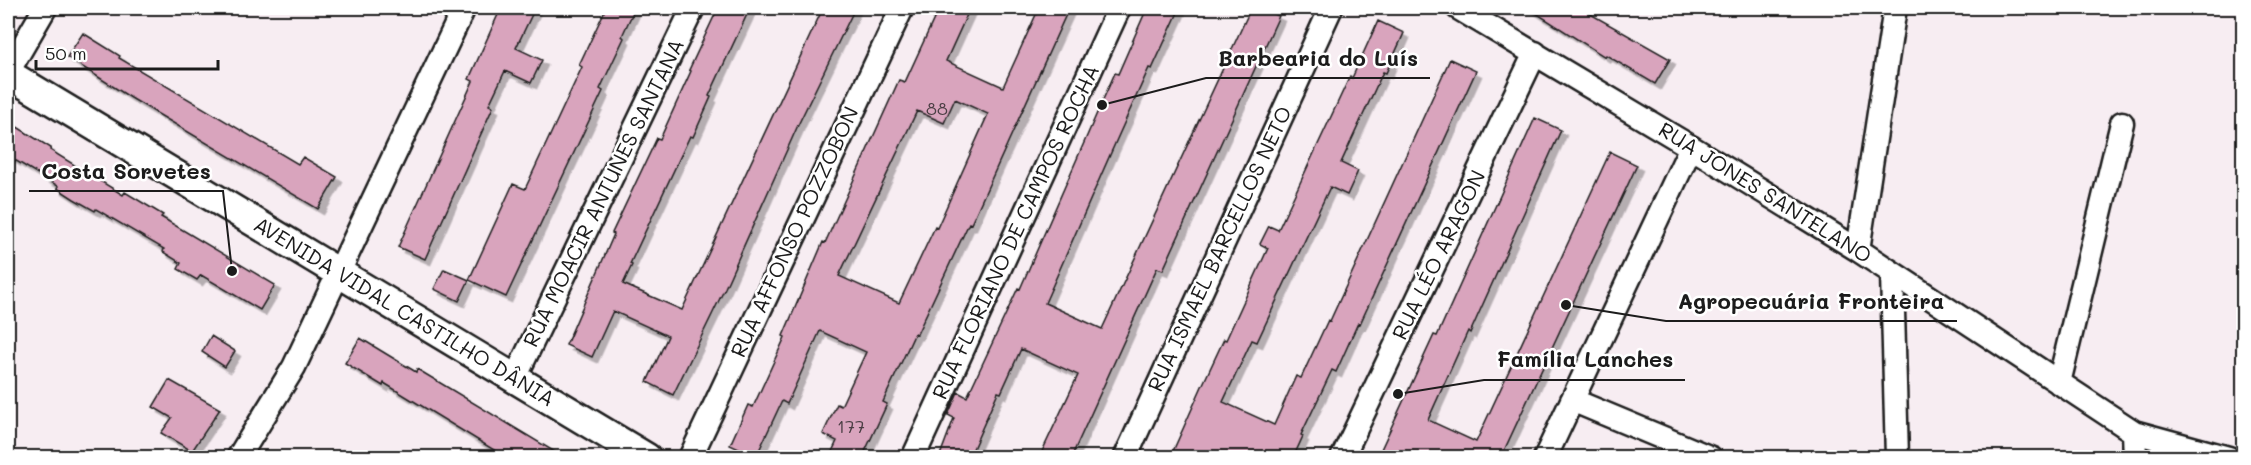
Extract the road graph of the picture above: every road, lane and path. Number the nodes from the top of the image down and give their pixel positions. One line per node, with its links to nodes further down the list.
1 (45, 8): 10 (street)
2 (464, 8): 14 (street)
3 (693, 8): 16 (street, RUA MOACIR ANTUNES SANTANA)
4 (902, 8): 22 (street, RUA AFFONSO POZZOBON)
5 (1119, 8): 23 (street, RUA FLORIANO DE CAMPOS ROCHA)
6 (1331, 8): 24 (street, RUA ISMAEL BARCELLOS NETO)
7 (1458, 8): 9 (street, RUA JONES SANTELANO)
8 (1895, 8): 13 (street)
9 (1535, 53): 12 (street, RUA JONES SANTELANO); 25 (street, RUA LÉO ARAGON)
10 (8, 73): 14 (street, AVENIDA VIDAL CASTILHO DÂNIA)
11 (2122, 123): 17 (street)
12 (1691, 147): 13 (street, RUA JONES SANTELANO); 18 (street)
13 (1858, 250): 15 (street, RUA JONES SANTELANO)
14 (339, 273): 16 (street, AVENIDA VIDAL CASTILHO DÂNIA); 20 (street)
15 (1893, 273): 17 (street, RUA JONES SANTELANO); 28 (street)
16 (515, 378): 21 (street, AVENIDA VIDAL CASTILHO DÂNIA)
17 (2059, 383): 19 (street, RUA JONES SANTELANO)
18 (1572, 400): 26 (street); 27 (street)
19 (2134, 432): 29 (street); 30 (street, RUA JONES SANTELANO)
20 (238, 458)
21 (647, 458)
22 (690, 458)
23 (913, 458)
24 (1125, 458)
25 (1342, 458)
26 (1545, 458)
27 (1711, 458)
28 (1897, 458)
29 (2135, 458)
30 (2229, 458)

